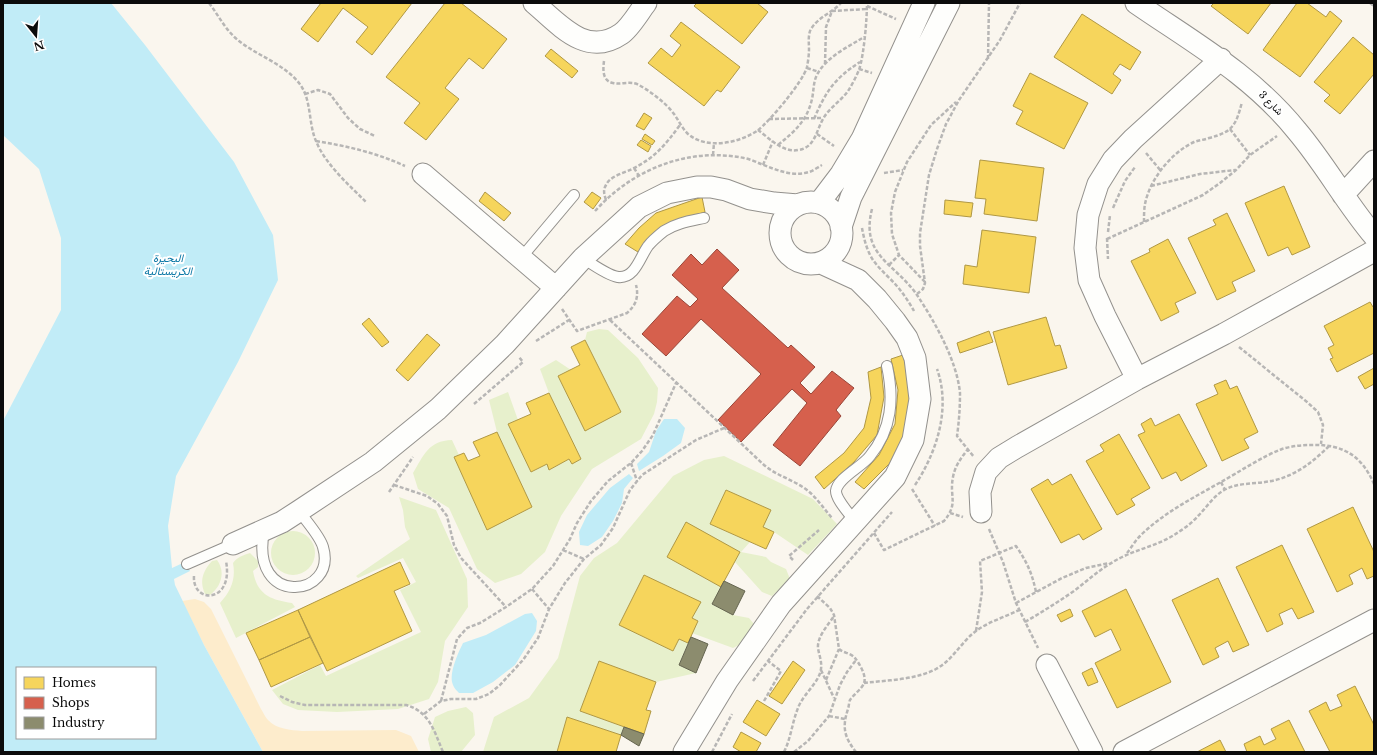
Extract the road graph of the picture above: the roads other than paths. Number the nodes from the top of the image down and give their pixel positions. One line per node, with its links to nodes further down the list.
1 (534, 3): 2 (street)
2 (646, 3)
3 (924, 3): 13 (street)
4 (949, 3): 17 (street)
5 (1136, 3): 6 (street, شارع 3)
6 (1162, 10): 7 (street, شارع 3)
7 (1221, 59): 11 (street, شارع 3); 26 (street)
8 (1374, 161): 11 (street)
9 (423, 174): 20 (street)
10 (574, 195): 20 (lane)
11 (1343, 195): 18 (street, شارع 3)
12 (750, 199): 14 (street); 16 (street); 21 (street)
13 (819, 203): 14 (street); 17 (street)
14 (798, 205): 16 (street)
15 (704, 218): 21 (lane)
16 (780, 227): 22 (street)
17 (841, 235): 22 (street); 23 (street)
18 (1374, 236)
19 (1374, 251): 26 (street)
20 (521, 258): 24 (street)
21 (583, 258): 24 (street)
22 (821, 263): 23 (street)
23 (858, 280): 29 (street)
24 (554, 291): 27 (street)
25 (887, 366): 29 (lane)
26 (1137, 379): 28 (street)
27 (299, 511): 30 (street); 30 (lane)
28 (981, 512)
29 (857, 520): 35 (street)
30 (264, 531): 31 (street)
31 (227, 547): 32 (lane)
32 (187, 564)
33 (1374, 620): 37 (street)
34 (1047, 665): 36 (street)
35 (684, 752)
36 (1092, 752)
37 (1124, 752)

